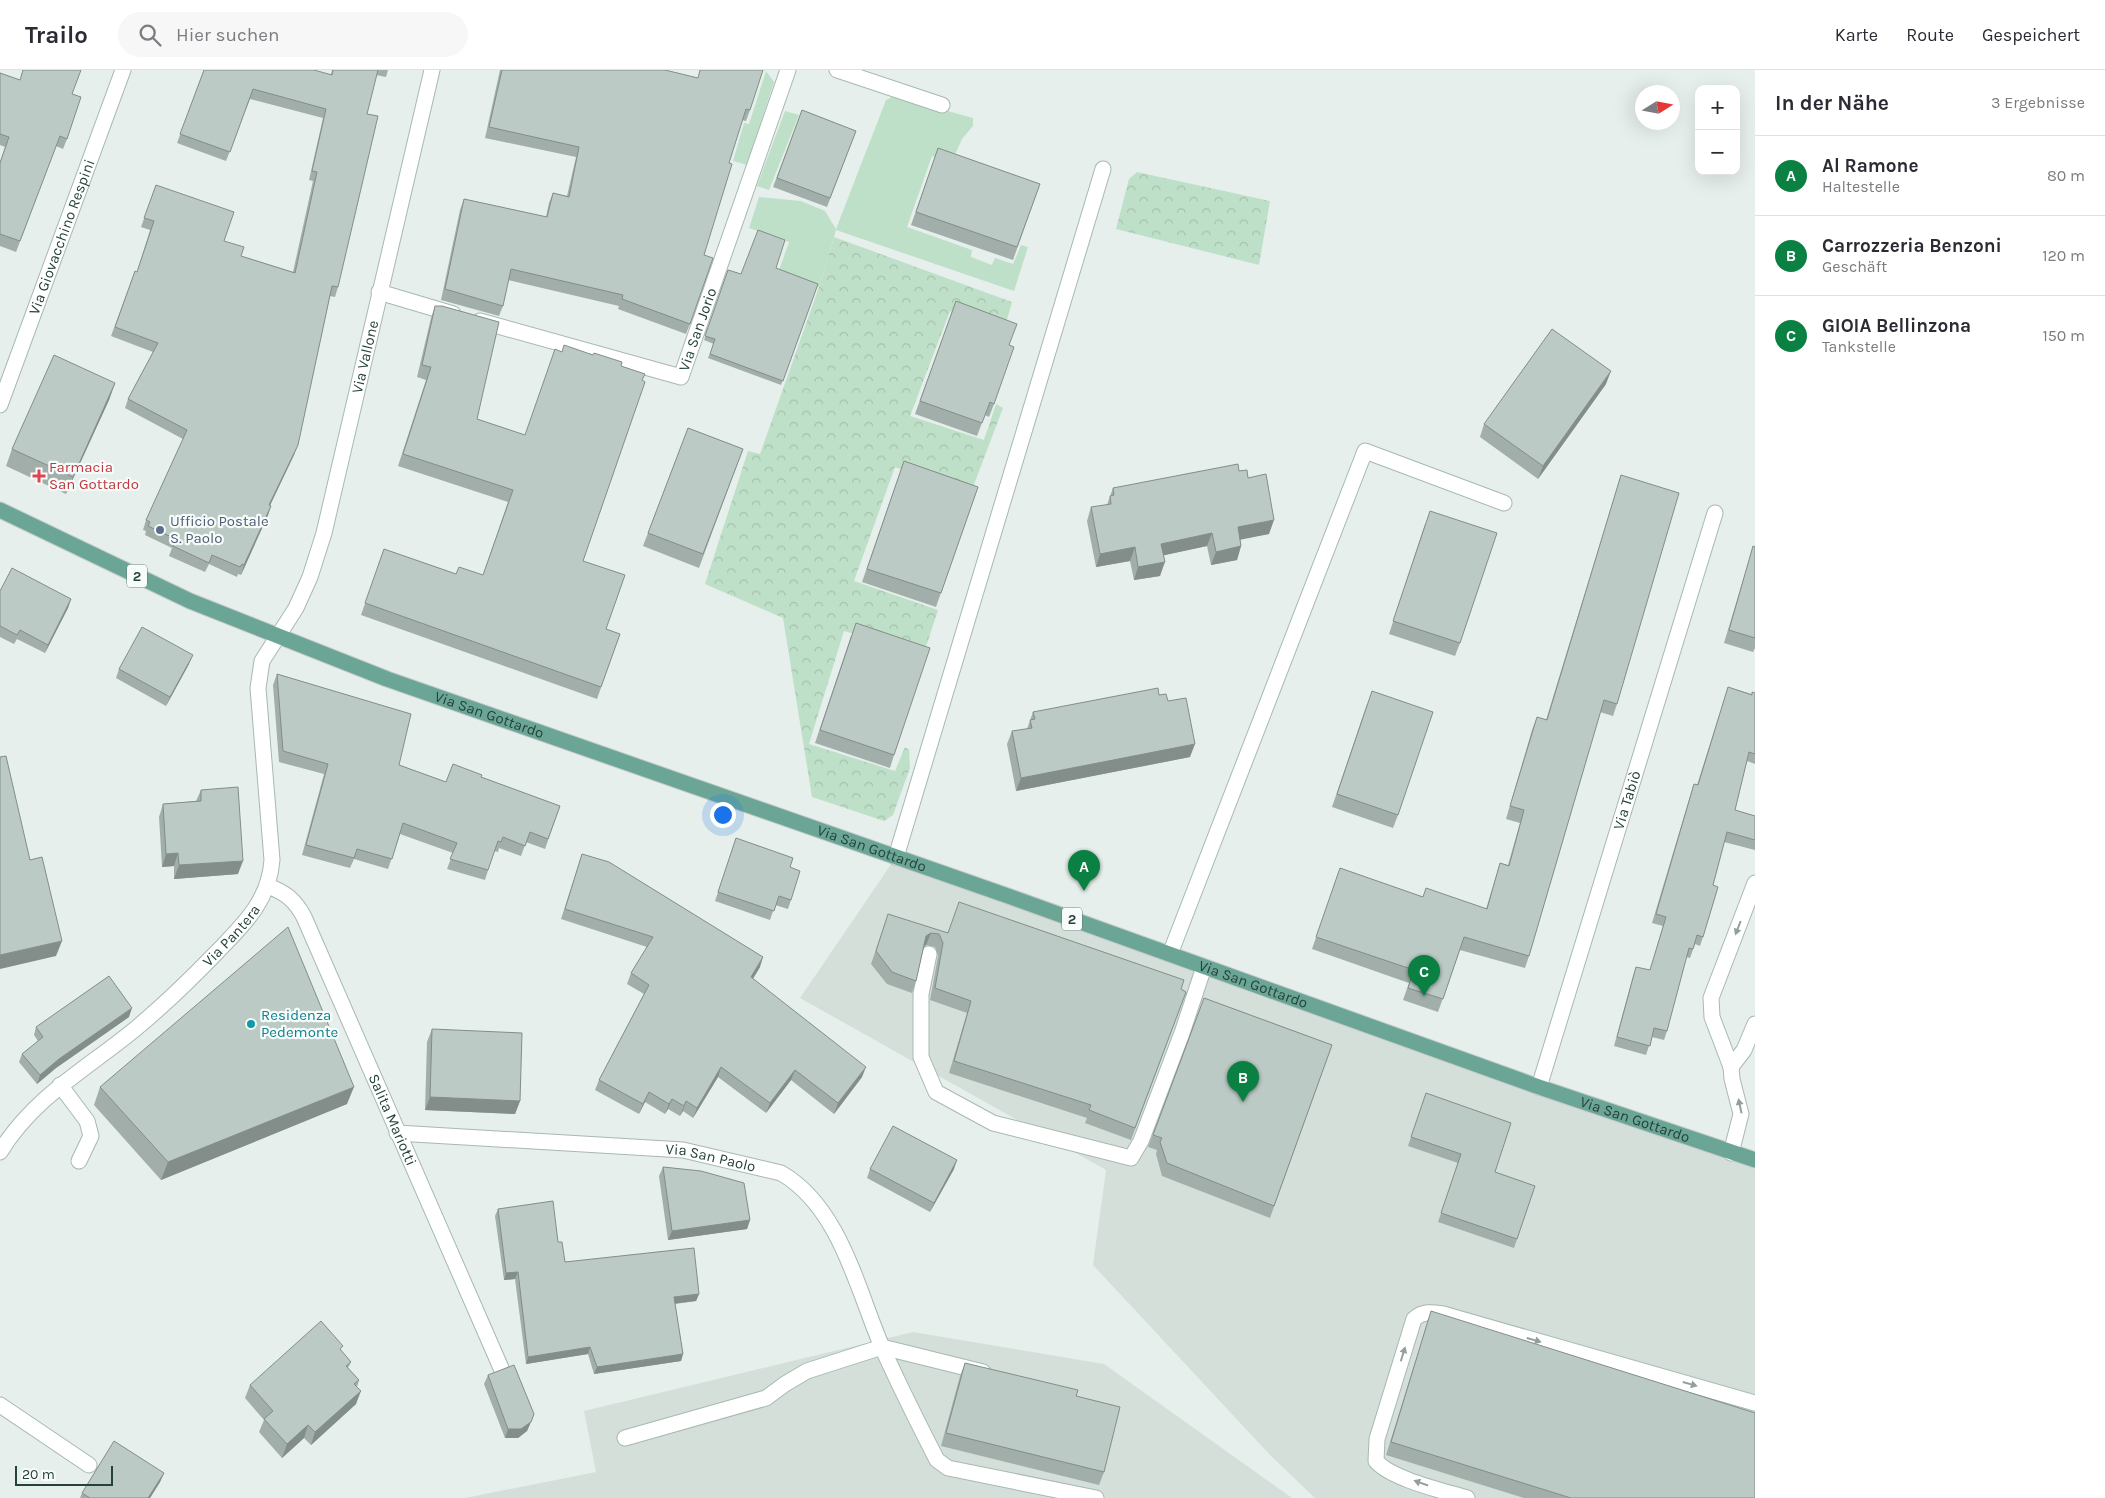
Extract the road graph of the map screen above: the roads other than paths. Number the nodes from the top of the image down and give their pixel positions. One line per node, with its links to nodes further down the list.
1 (123, 70): 8 (street, Via Giovacchino Respini)
2 (432, 70): 7 (street, Via Vallone)
3 (788, 70): 7 (street, Via San Jorio)
4 (837, 70): 5 (street)
5 (942, 105)
6 (1103, 169): 13 (street)
7 (379, 292): 12 (street, Via Vallone)
8 (0, 405)
9 (1504, 503): 17 (street)
10 (0, 510): 12 (main road, Via San Gottardo / 2)
11 (1715, 513): 22 (street, Via Tabiò)
12 (277, 636): 13 (main road, Via San Gottardo / 2); 15 (street, Via Pantera)
13 (896, 857): 17 (main road, Via San Gottardo / 2)
14 (1755, 882): 20 (street, one-way to 20)
15 (268, 886): 21 (street, Via Pantera); 23 (street, Salita Mariotti)
16 (929, 954): 18 (street)
17 (1170, 954): 18 (main road, Via San Gottardo / 2)
18 (1204, 967): 22 (main road, Via San Gottardo / 2)
19 (1755, 1024): 20 (street)
20 (1731, 1067): 25 (street, one-way to 20)
21 (60, 1085): 24 (street, Via Pantera); 27 (street)
22 (1540, 1087): 25 (main road, Via San Gottardo / 2)
23 (397, 1133): 28 (street, Via San Paolo); 29 (street, Salita Mariotti)
24 (0, 1152)
25 (1731, 1153): 26 (main road, Via San Gottardo / 2)
26 (1755, 1160)
27 (79, 1161)
28 (882, 1347): 30 (street); 33 (street); 35 (street, Via San Paolo)
29 (501, 1368)
30 (990, 1374)
31 (1755, 1403): 36 (street, one-way to 31)
32 (0, 1405): 34 (street)
33 (625, 1438)
34 (89, 1465)
35 (1096, 1498)
36 (1468, 1498)

